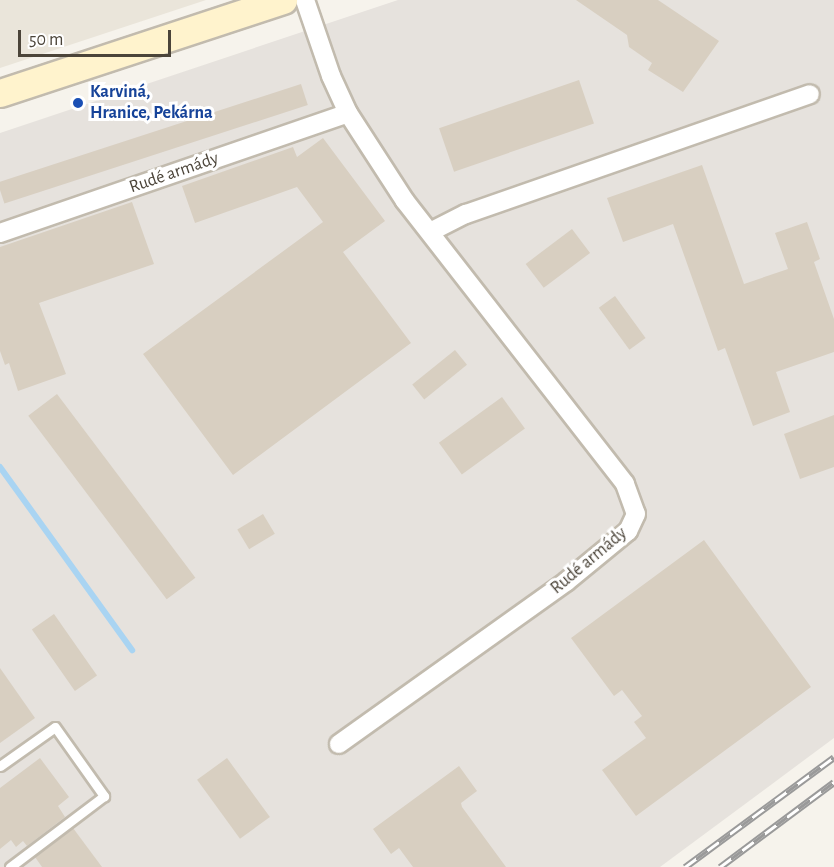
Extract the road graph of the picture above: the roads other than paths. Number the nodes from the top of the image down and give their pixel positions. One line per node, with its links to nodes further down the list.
1 (283, 0): 3 (main road)
2 (305, 0): 5 (street, Rudé armády)
3 (0, 93)
4 (810, 94): 6 (street)
5 (348, 113): 6 (street, Rudé armády); 7 (street, Rudé armády)
6 (432, 231): 8 (street, Rudé armády)
7 (0, 232)
8 (339, 744)
9 (0, 766): 10 (lane)
10 (10, 867)

